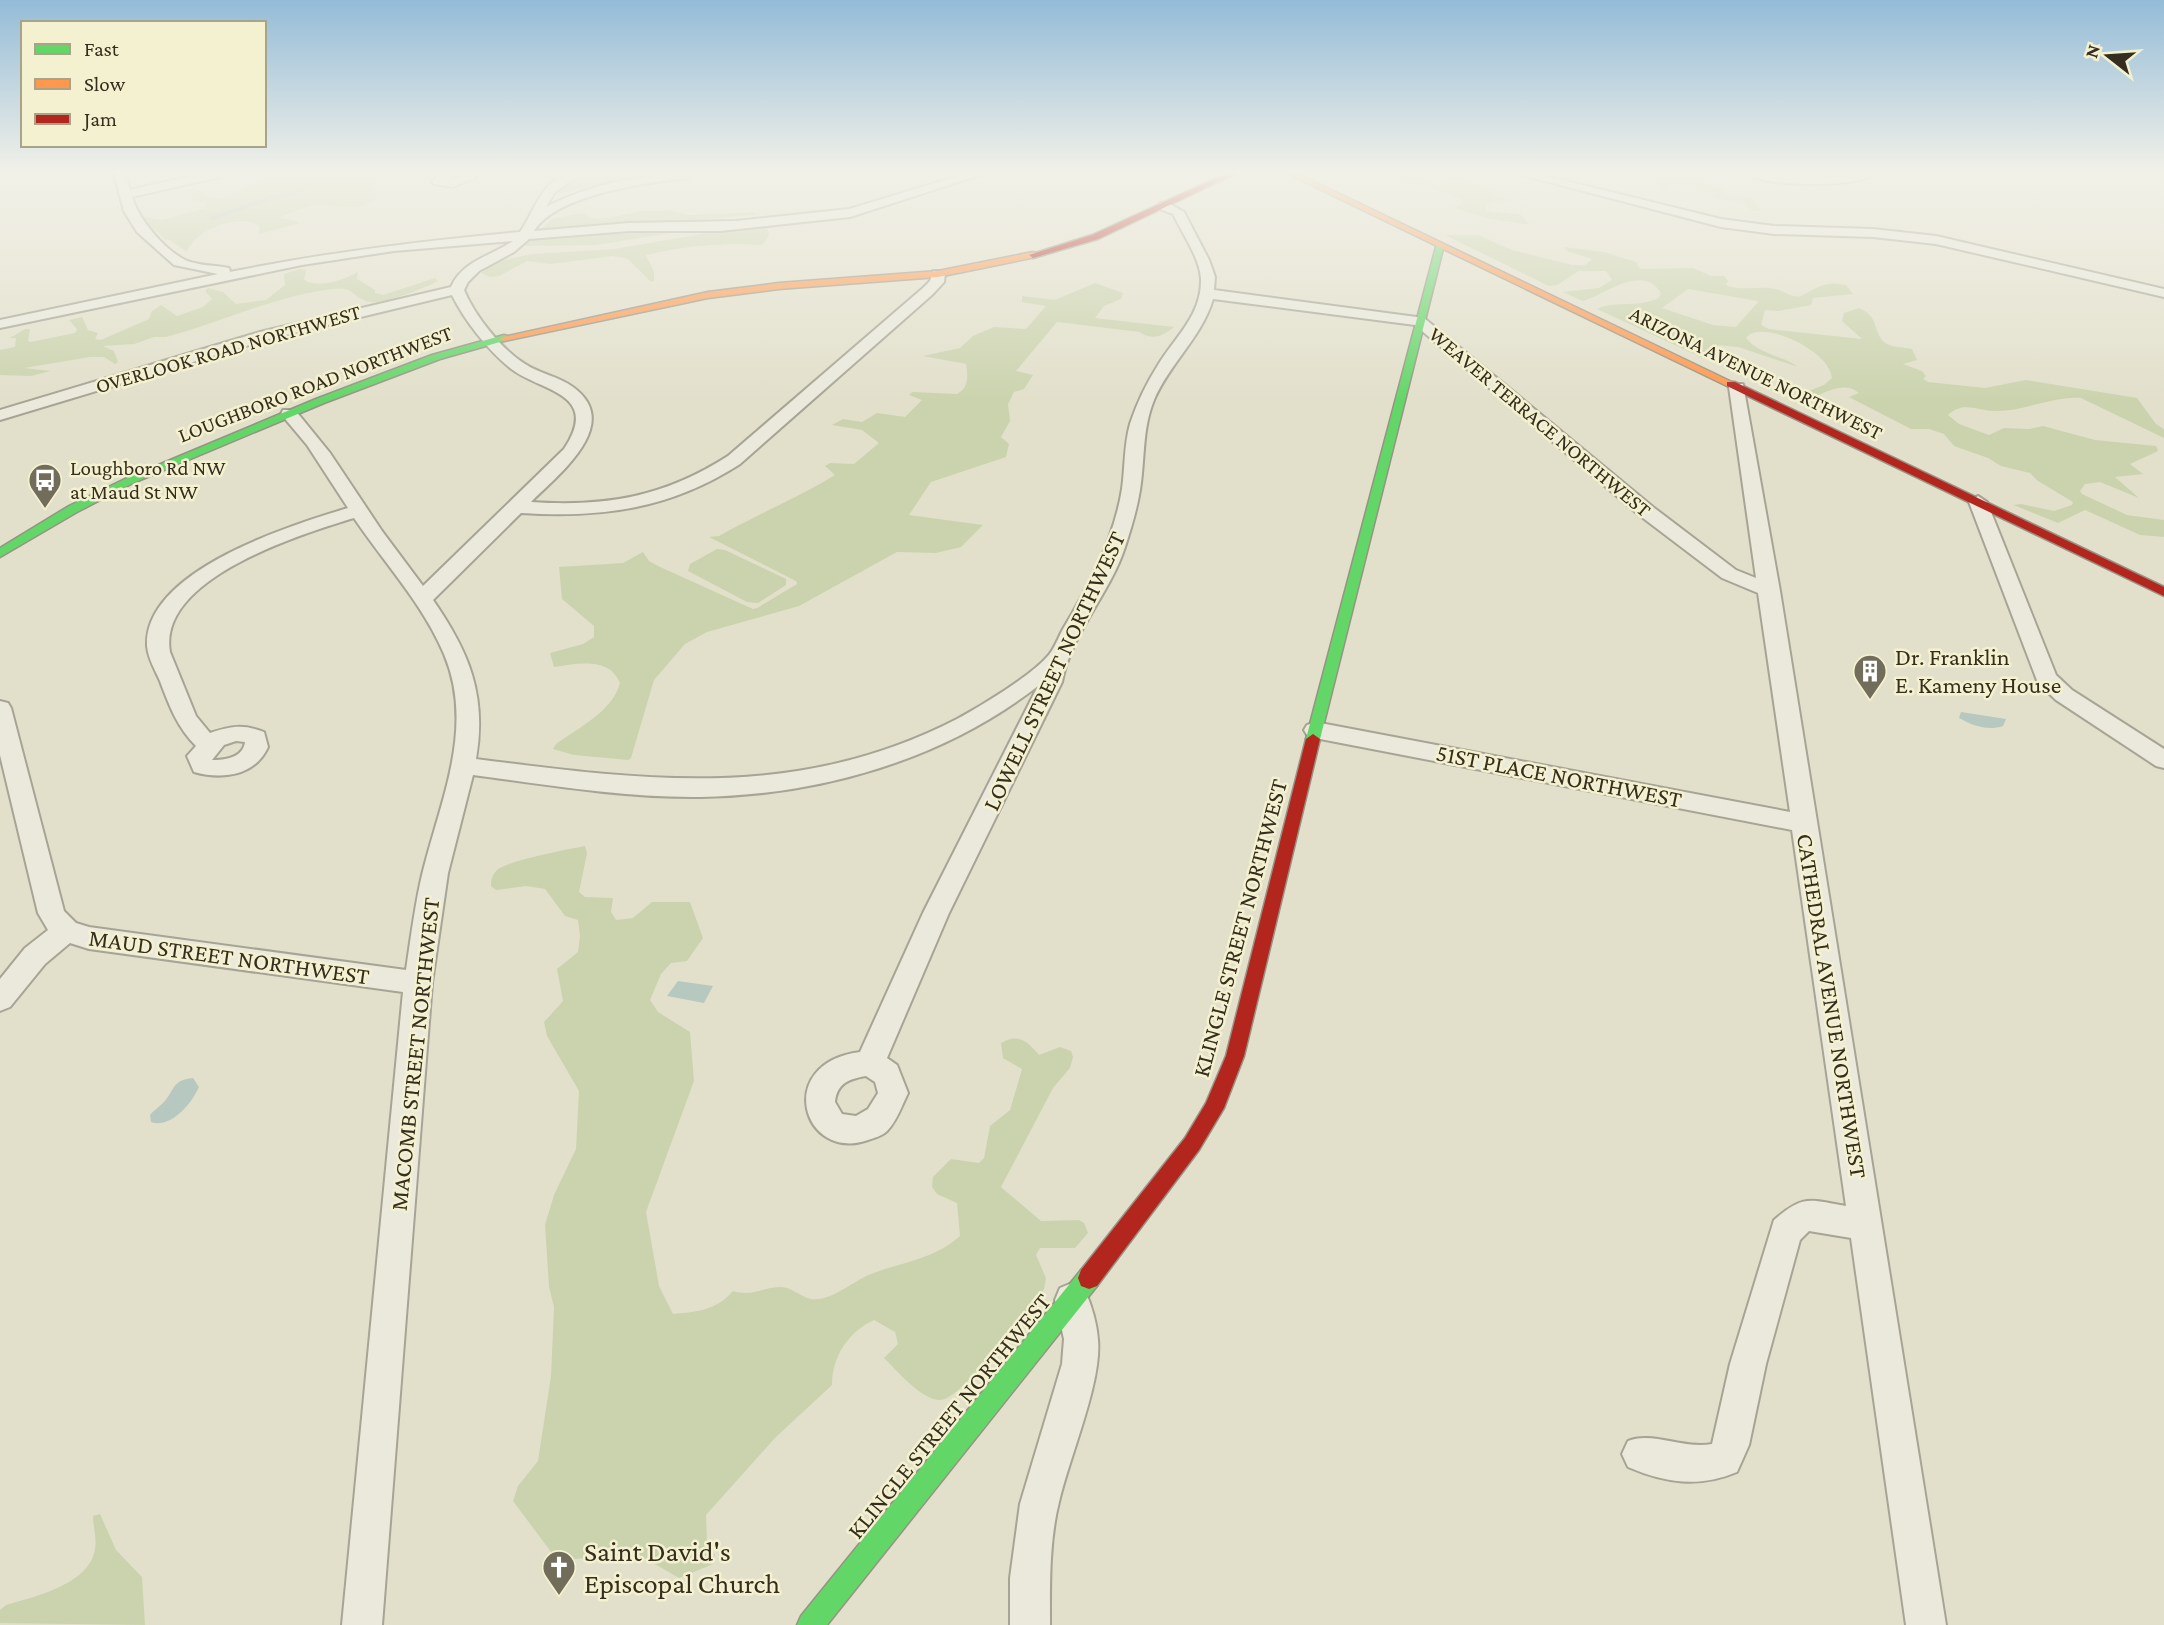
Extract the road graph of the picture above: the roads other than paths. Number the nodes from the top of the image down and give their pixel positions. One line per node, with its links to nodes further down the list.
1 (165, 250): 10 (street)
2 (375, 250): 10 (street)
3 (509, 250): 4 (street); 12 (street)
4 (513, 250)
5 (1054, 250): 11 (main road, LOUGHBORO ROAD NORTHWEST)
6 (1197, 250): 14 (street)
7 (1439, 250): 15 (main road, KLINGLE STREET NORTHWEST)
8 (1450, 250): 18 (main road, ARIZONA AVENUE NORTHWEST)
9 (1986, 250): 13 (street)
10 (242, 274): 16 (street)
11 (938, 274): 17 (main road, LOUGHBORO ROAD NORTHWEST); 22 (street)
12 (457, 290): 17 (street); 20 (street, OVERLOOK ROAD NORTHWEST)
13 (2164, 293)
14 (1208, 294): 15 (street, WEAVER TERRACE NORTHWEST); 28 (street, LOWELL STREET NORTHWEST)
15 (1419, 321): 25 (street, WEAVER TERRACE NORTHWEST); 30 (main road, KLINGLE STREET NORTHWEST)
16 (0, 324)
17 (494, 340): 19 (main road, LOUGHBORO ROAD NORTHWEST); 22 (street)
18 (1737, 387): 21 (main road, ARIZONA AVENUE NORTHWEST); 25 (street, CATHEDRAL AVENUE NORTHWEST)
19 (289, 414): 23 (street, MACOMB STREET NORTHWEST); 24 (main road, LOUGHBORO ROAD NORTHWEST)
20 (0, 415)
21 (1978, 502): 26 (main road, ARIZONA AVENUE NORTHWEST); 32 (street)
22 (516, 507): 27 (street)
23 (359, 511): 27 (street, MACOMB STREET NORTHWEST); 31 (street)
24 (0, 553)
25 (1770, 591): 35 (street, CATHEDRAL AVENUE NORTHWEST)
26 (2164, 592)
27 (421, 600): 33 (street, MACOMB STREET NORTHWEST)
28 (1055, 662): 33 (street); 39 (street, LOWELL STREET NORTHWEST)
29 (0, 708): 34 (street, MAUD STREET NORTHWEST)
30 (1315, 730): 35 (street, 51ST PLACE NORTHWEST); 41 (main road, KLINGLE STREET NORTHWEST)
31 (208, 744)
32 (2164, 760)
33 (463, 766): 37 (street, MACOMB STREET NORTHWEST)
34 (8, 781): 36 (street, MAUD STREET NORTHWEST)
35 (1803, 823): 40 (street, CATHEDRAL AVENUE NORTHWEST)
36 (66, 930): 37 (street, MAUD STREET NORTHWEST); 38 (street)
37 (418, 983): 43 (street, MACOMB STREET NORTHWEST)
38 (0, 999)
39 (870, 1063)
40 (1865, 1225): 42 (street); 46 (street, CATHEDRAL AVENUE NORTHWEST)
41 (1072, 1300): 44 (main road, KLINGLE STREET NORTHWEST); 45 (street)
42 (1641, 1454)
43 (362, 1625)
44 (810, 1625)
45 (1030, 1625)
46 (1926, 1625)

